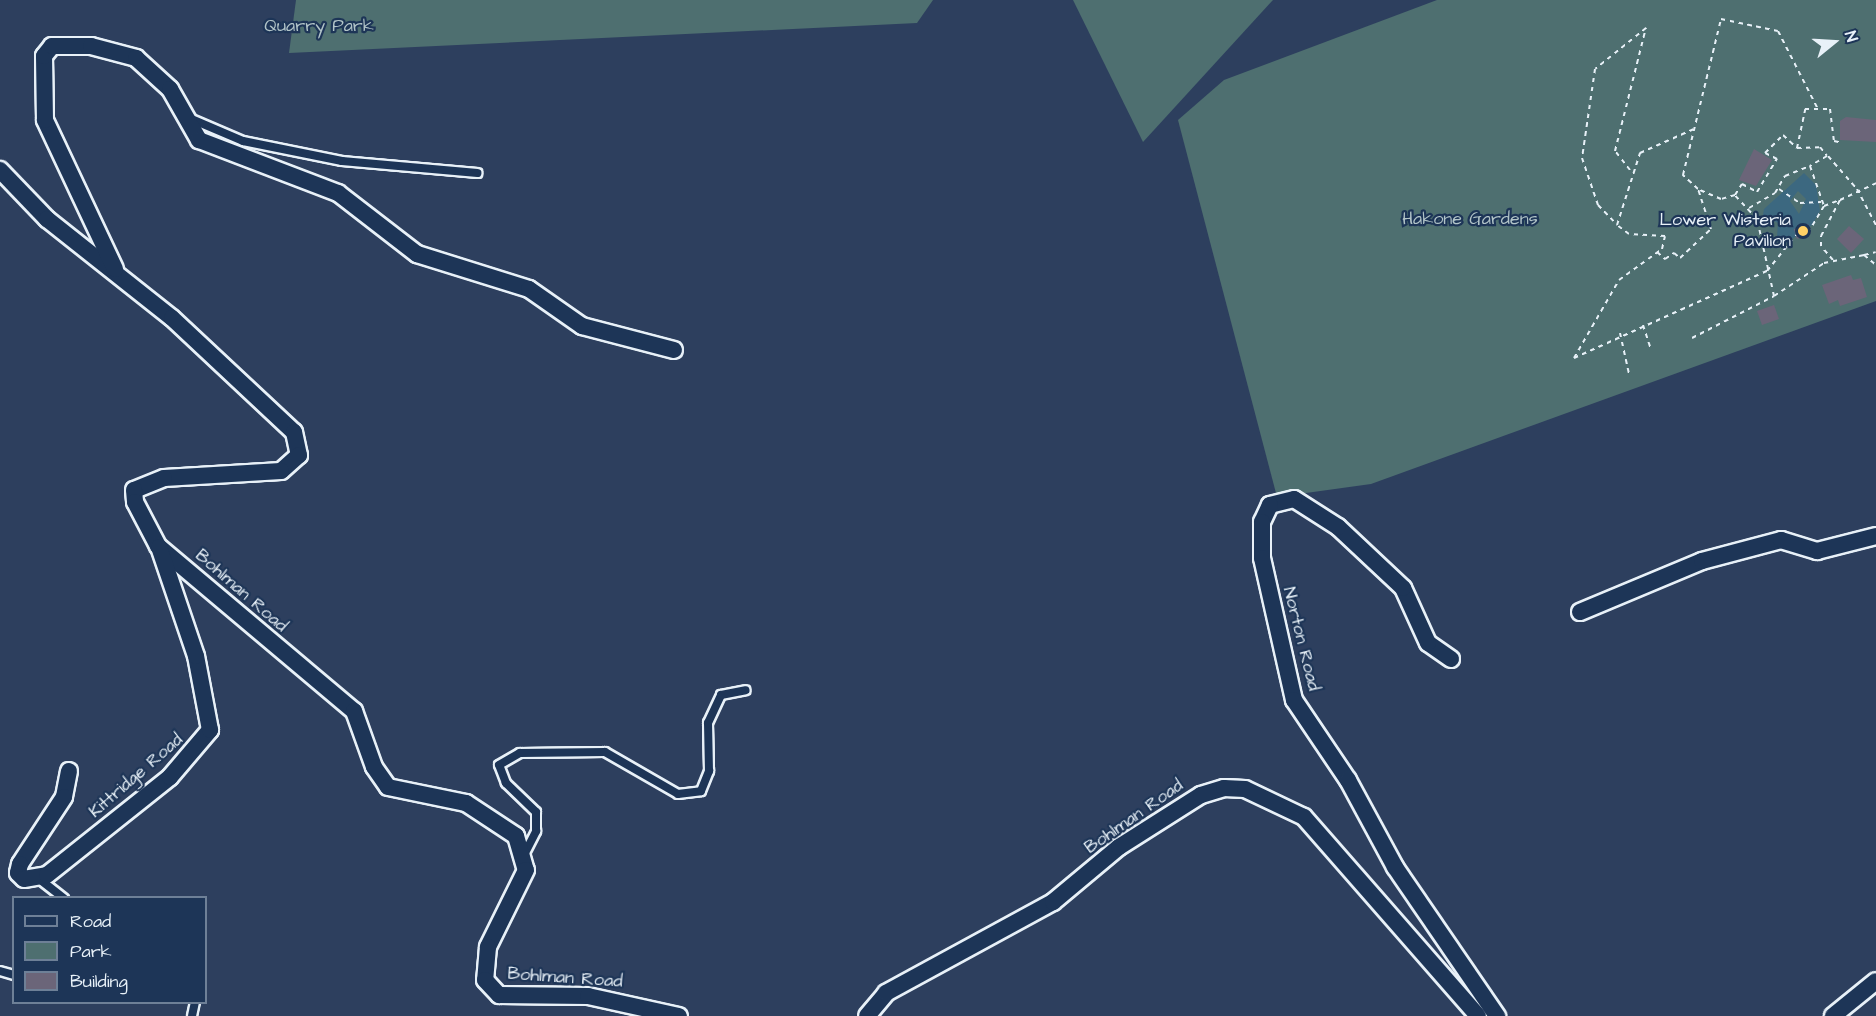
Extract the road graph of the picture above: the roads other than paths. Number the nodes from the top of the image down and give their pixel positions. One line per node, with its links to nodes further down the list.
1 (186, 117): 3 (lane); 4 (street); 5 (street)
2 (0, 170): 4 (street, Bohlman Road)
3 (477, 173)
4 (118, 275): 7 (street, Bohlman Road)
5 (674, 350)
6 (1876, 536): 8 (street)
7 (158, 546): 12 (street, Bohlman Road); 13 (street, Kittridge Road)
8 (1580, 612)
9 (1451, 659): 19 (street, Norton Road)
10 (746, 690): 12 (lane)
11 (69, 771): 13 (street, Kittridge Road)
12 (524, 856): 16 (street, Bohlman Road)
13 (38, 878): 14 (lane)
14 (63, 896)
15 (1876, 981): 20 (street)
16 (679, 1016)
17 (867, 1016): 18 (street, Bohlman Road)
18 (1478, 1016)
19 (1497, 1016)
20 (1833, 1016)

